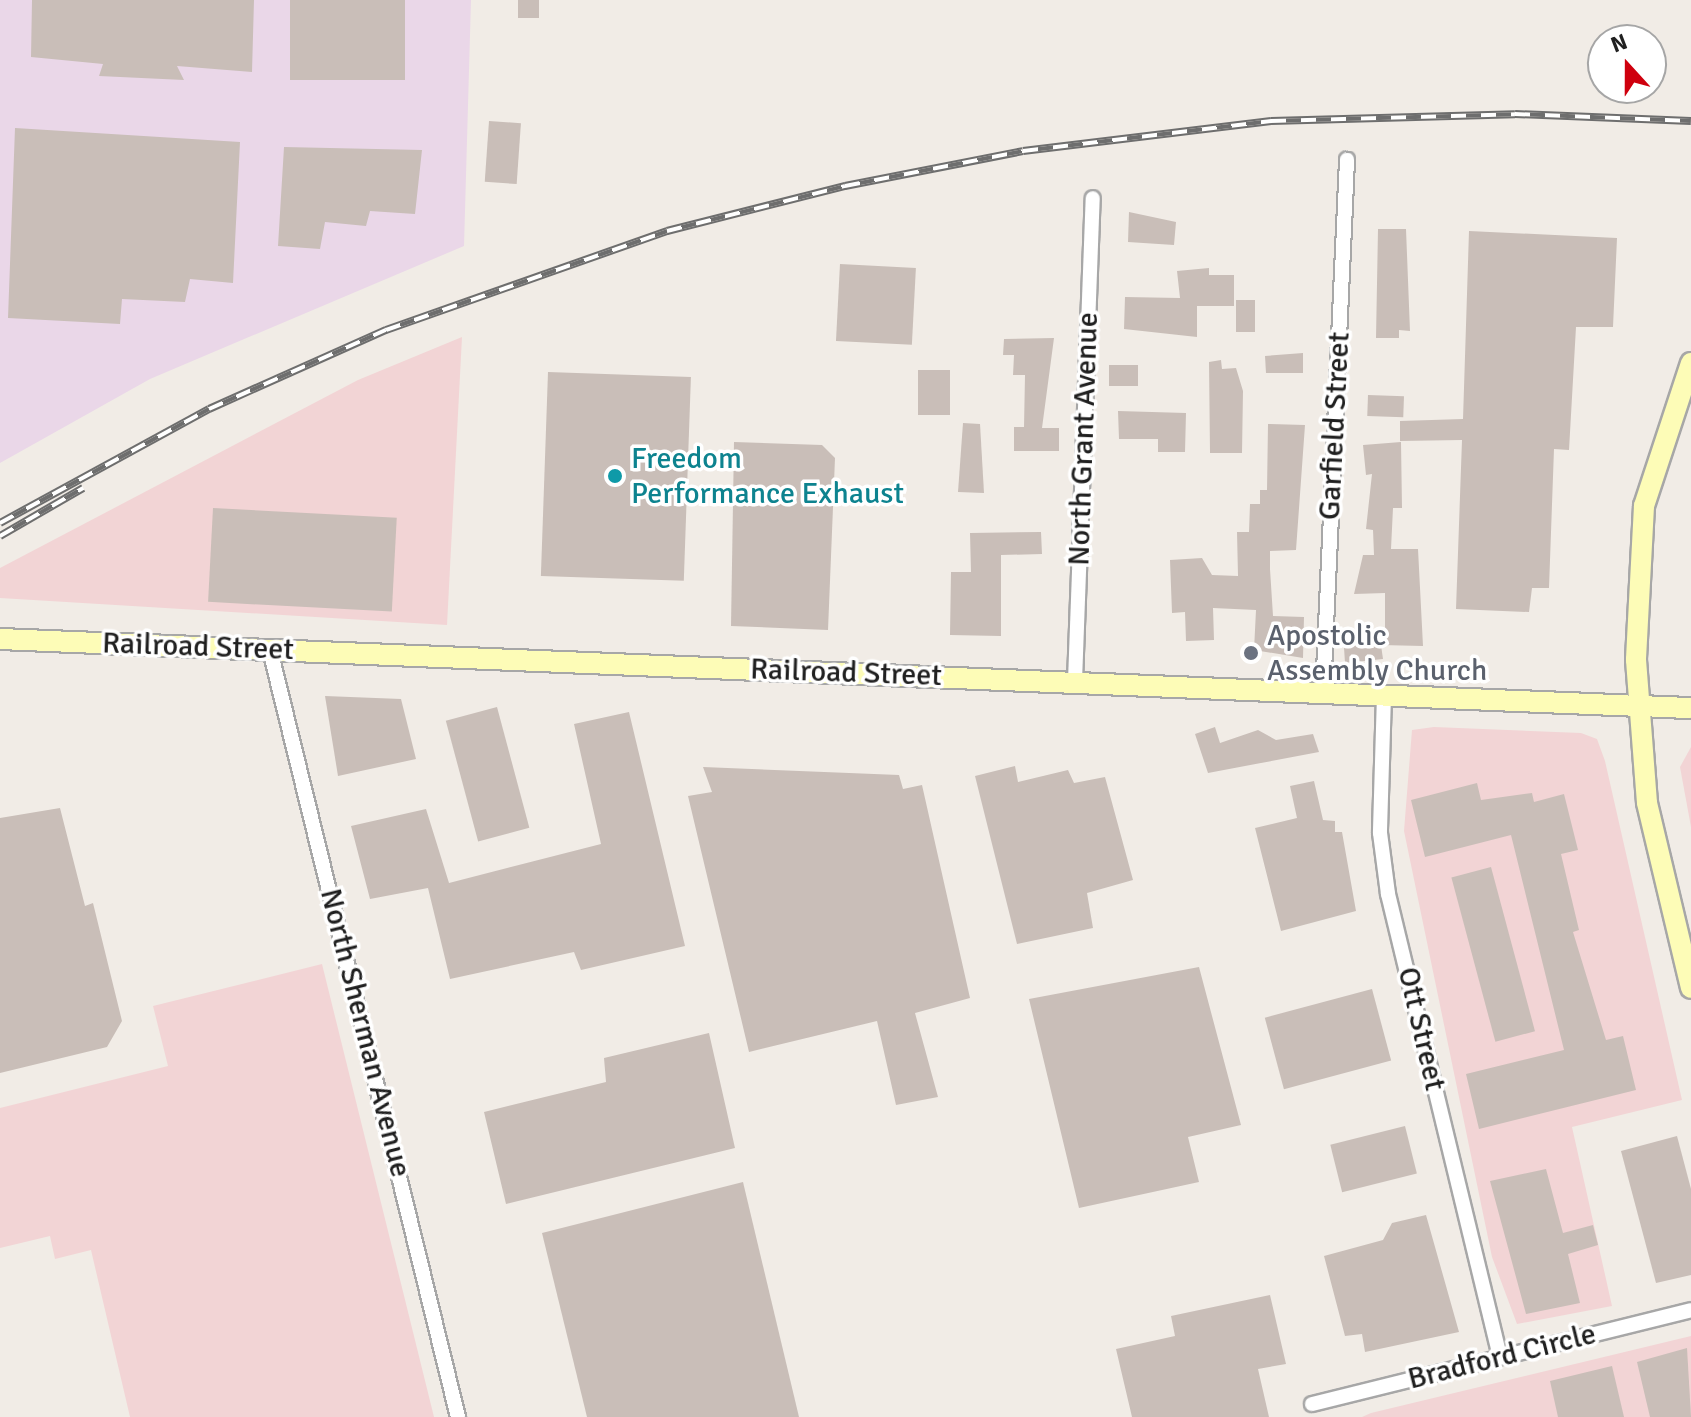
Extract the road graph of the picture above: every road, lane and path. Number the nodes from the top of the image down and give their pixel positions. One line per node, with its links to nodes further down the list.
1 (1347, 160): 7 (street, Garfield Street)
2 (1093, 198): 6 (street, North Grant Avenue)
3 (1691, 363): 9 (main road)
4 (0, 639): 5 (main road, Railroad Street)
5 (270, 650): 6 (main road, Railroad Street); 15 (street, North Sherman Avenue)
6 (1075, 681): 7 (main road, Railroad Street)
7 (1323, 693): 8 (main road, Railroad Street)
8 (1384, 695): 9 (main road, Railroad Street); 13 (street, Ott Street)
9 (1636, 706): 10 (main road, Railroad Street); 11 (main road)
10 (1691, 708)
11 (1691, 988)
12 (1691, 1310): 13 (street, Bradford Circle)
13 (1500, 1357): 14 (street, Bradford Circle)
14 (1312, 1404)
15 (458, 1417)

